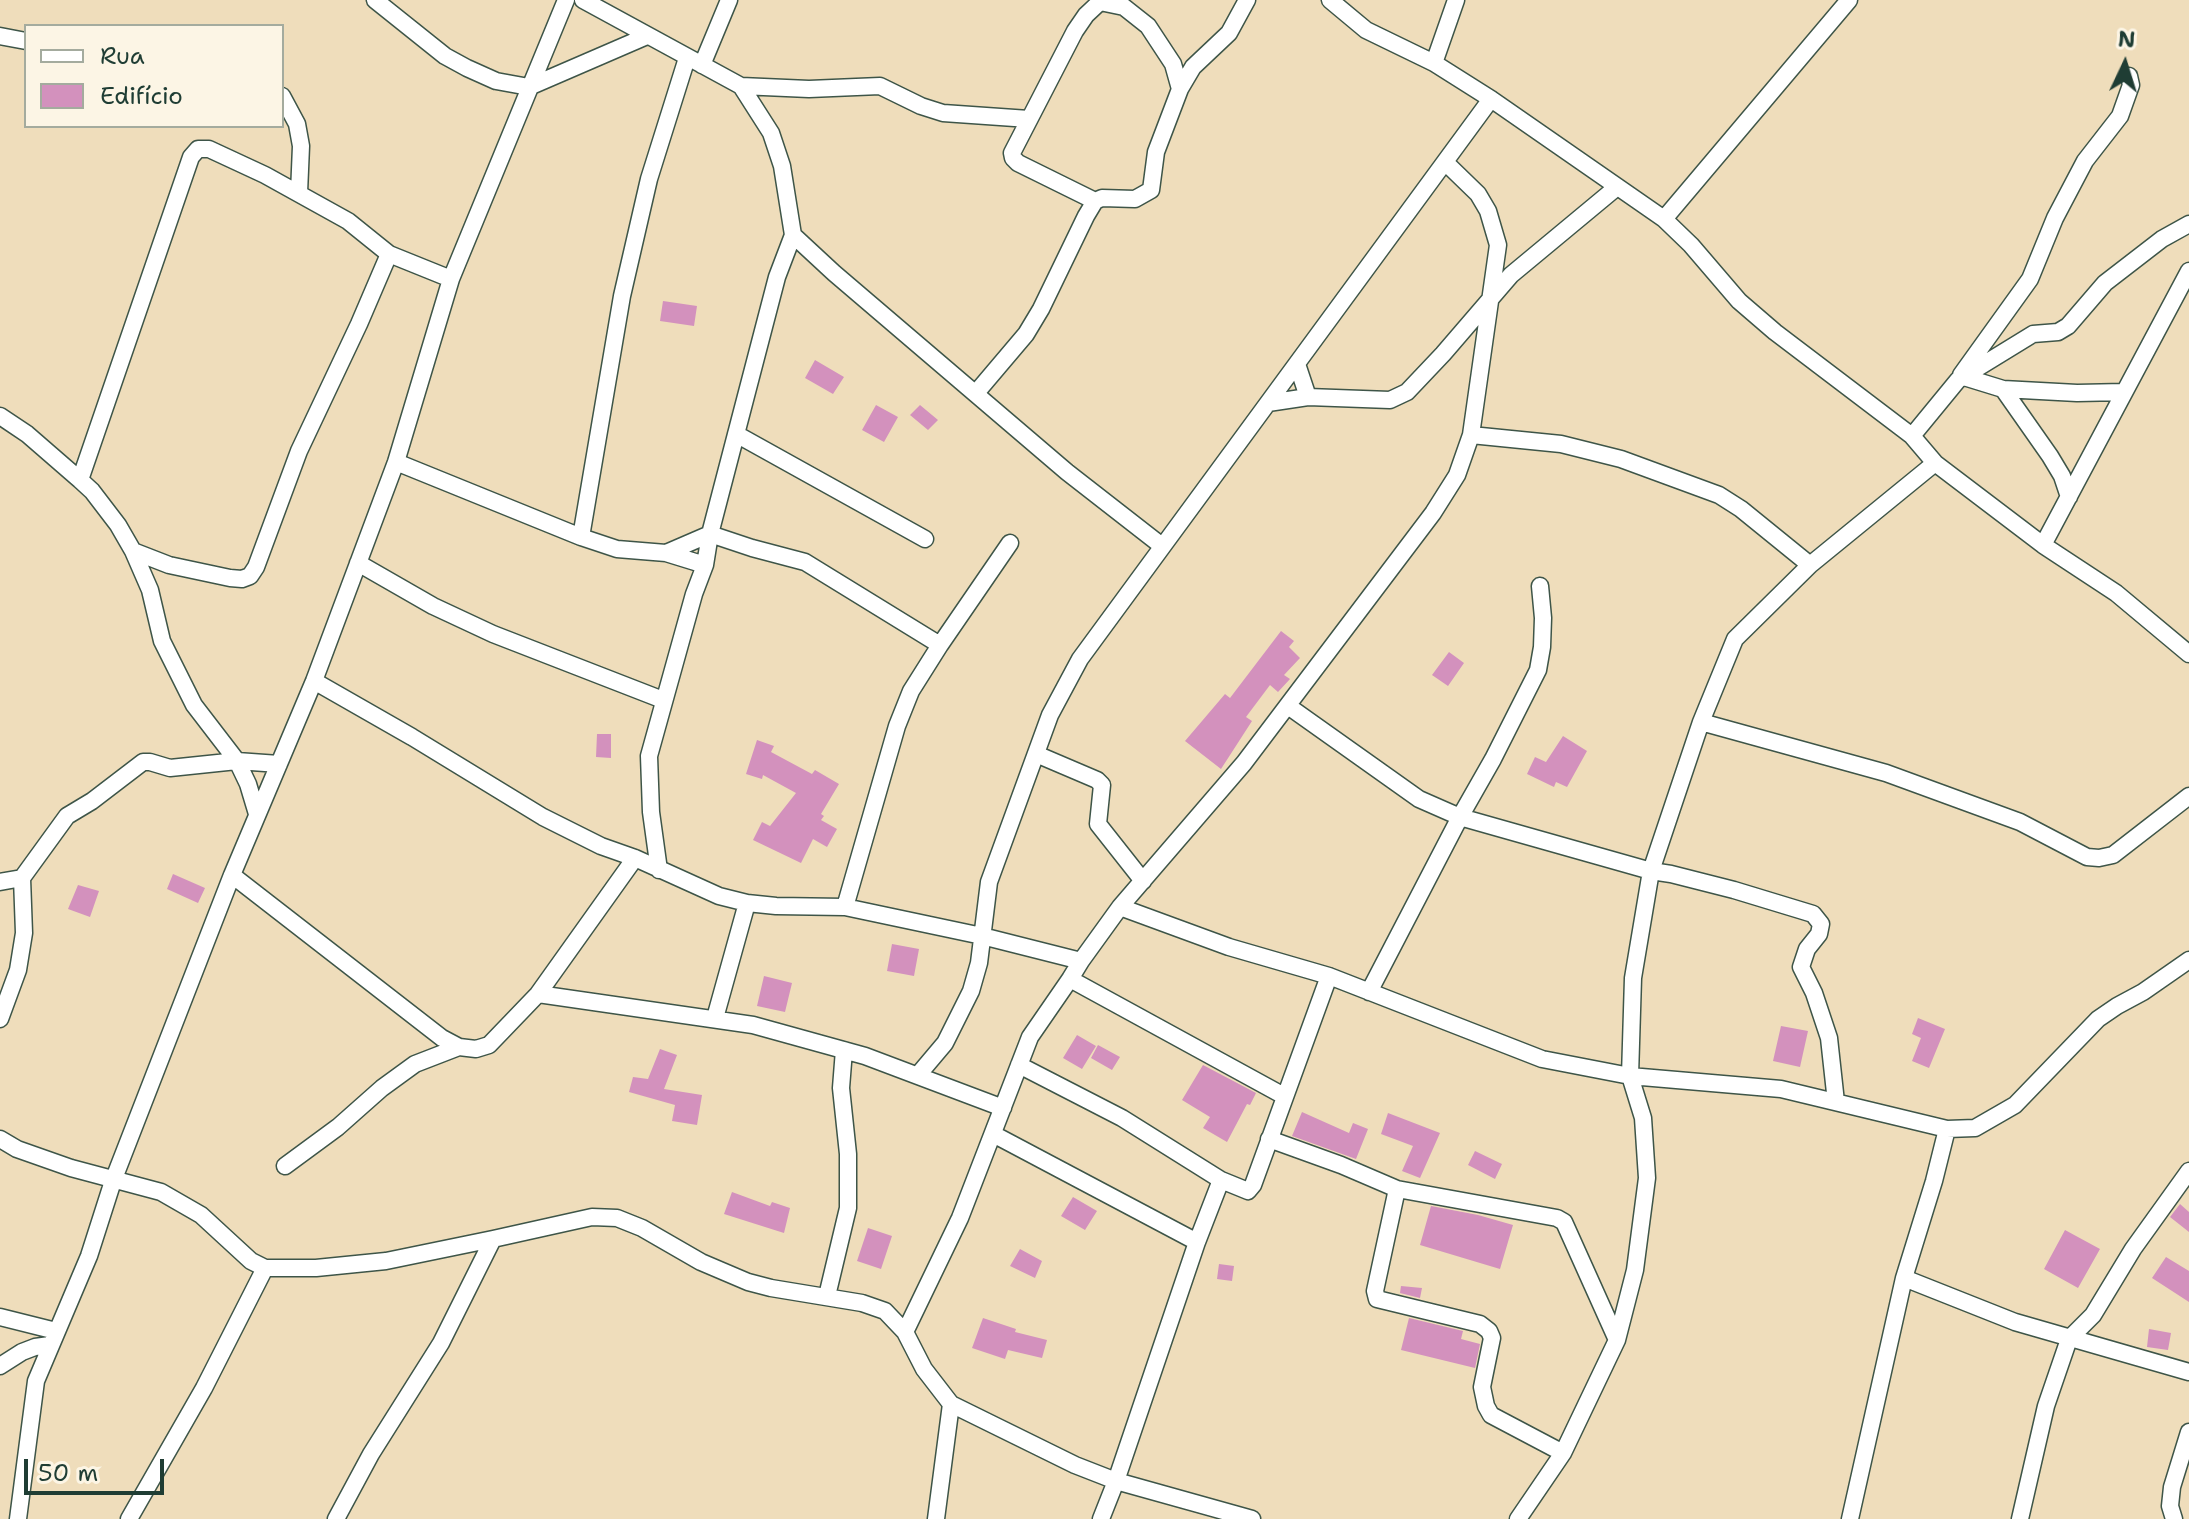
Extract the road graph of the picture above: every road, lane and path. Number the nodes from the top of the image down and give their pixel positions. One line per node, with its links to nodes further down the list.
1 (375, 0): 17 (street)
2 (566, 0): 17 (street)
3 (583, 0): 11 (street)
4 (729, 0): 13 (street)
5 (1247, 0): 18 (street)
6 (1330, 0): 14 (street)
7 (1456, 0): 14 (street)
8 (1849, 0): 26 (street)
9 (1101, 1): 18 (street); 21 (street)
10 (0, 36): 12 (street)
11 (647, 36): 13 (street); 17 (street)
12 (24, 41)
13 (694, 61): 16 (street); 49 (street)
14 (1434, 63): 19 (street)
15 (2129, 76): 34 (street)
16 (741, 86): 21 (street); 28 (street)
17 (529, 87): 31 (street)
18 (1180, 89): 25 (street)
19 (1491, 99): 22 (street); 23 (street)
20 (284, 100): 24 (street)
21 (1029, 119): 25 (street)
22 (1445, 162): 32 (street); 33 (street)
23 (1617, 187): 26 (street); 32 (street)
24 (299, 193): 29 (street); 46 (street)
25 (1095, 201): 37 (street)
26 (1664, 219): 43 (street)
27 (2189, 224): 34 (street)
28 (793, 235): 37 (street); 41 (street)
29 (389, 254): 31 (street); 57 (street)
30 (2189, 271): 36 (street)
31 (451, 279): 44 (street)
32 (1490, 302): 38 (street); 42 (street)
33 (1297, 364): 38 (street); 39 (street)
34 (1961, 378): 35 (street); 43 (street)
35 (2003, 389): 36 (street); 47 (street)
36 (2124, 392): 47 (street)
37 (976, 393): 53 (street)
38 (1308, 397): 39 (street)
39 (1268, 403): 53 (street)
40 (0, 416): 46 (street)
41 (736, 434): 48 (street); 50 (street)
42 (1471, 435): 59 (street); 66 (street)
43 (1912, 436): 45 (street)
44 (396, 462): 49 (street); 56 (street)
45 (1935, 463): 52 (street); 59 (street)
46 (80, 480): 54 (street)
47 (2069, 497): 52 (street)
48 (710, 534): 55 (street); 58 (street); 62 (street)
49 (581, 537): 55 (street)
50 (925, 539)
51 (1010, 543): 62 (street)
52 (2043, 545): 63 (street)
53 (1162, 546): 68 (street)
54 (133, 551): 57 (street); 61 (street)
55 (666, 553): 58 (street)
56 (358, 563): 64 (street); 65 (street)
57 (169, 565): 61 (street)
58 (705, 565): 65 (street)
59 (1810, 565): 67 (street)
60 (1540, 586): 73 (street)
61 (150, 590): 69 (street)
62 (940, 645): 82 (street)
63 (2189, 654)
64 (314, 681): 70 (street); 74 (street)
65 (663, 700): 75 (street)
66 (1288, 706): 73 (street); 79 (street)
67 (1701, 722): 71 (street); 76 (street)
68 (1036, 754): 79 (street); 84 (street)
69 (237, 761): 70 (street); 72 (street); 78 (street)
70 (279, 764): 72 (street)
71 (2189, 796)
72 (257, 814): 77 (street)
73 (1460, 817): 76 (street); 89 (street)
74 (635, 858): 75 (street); 90 (street)
75 (659, 870): 81 (street)
76 (1651, 871): 97 (street); 99 (street)
77 (232, 875): 93 (street); 108 (street)
78 (22, 878): 80 (street); 92 (street)
79 (1143, 881): 83 (street)
80 (0, 882)
81 (747, 903): 82 (street); 91 (street)
82 (845, 907): 84 (street)
83 (1120, 907): 86 (street); 87 (street)
84 (982, 936): 86 (street); 96 (street)
85 (2189, 960): 101 (street)
86 (1081, 961): 88 (street)
87 (1329, 976): 89 (street); 98 (street)
88 (1070, 979): 95 (street); 98 (street)
89 (1369, 992): 97 (street)
90 (538, 994): 91 (street); 93 (street)
91 (715, 1018): 94 (street)
92 (0, 1019)
93 (459, 1047): 105 (street)
94 (844, 1050): 96 (street); 114 (street)
95 (1019, 1065): 100 (street); 107 (street)
96 (918, 1075): 100 (street)
97 (1630, 1076): 99 (street); 119 (street)
98 (1284, 1096): 104 (street)
99 (1836, 1102): 101 (street)
100 (1003, 1108): 102 (street)
101 (1947, 1129): 113 (street)
102 (993, 1134): 111 (street); 116 (street)
103 (0, 1139): 108 (street)
104 (1269, 1139): 107 (street); 109 (street)
105 (285, 1166)
106 (2189, 1171): 118 (street)
107 (1221, 1180): 111 (street)
108 (113, 1181): 112 (street); 117 (street)
109 (1397, 1189): 119 (street); 124 (street)
110 (493, 1239): 112 (street); 114 (street); 128 (street)
111 (1197, 1242): 125 (street)
112 (265, 1268): 127 (street)
113 (1904, 1278): 118 (street); 133 (street)
114 (827, 1296): 116 (street)
115 (0, 1317): 117 (street)
116 (905, 1332): 122 (street)
117 (53, 1338): 120 (street); 126 (street)
118 (2069, 1339): 121 (street); 134 (street)
119 (1617, 1340): 124 (street)
120 (0, 1366)
121 (2189, 1372)
122 (951, 1404): 125 (street); 129 (street)
123 (2189, 1432): 135 (street)
124 (1563, 1453): 132 (street)
125 (1116, 1481): 130 (street); 131 (street)
126 (18, 1519)
127 (129, 1519)
128 (336, 1519)
129 (936, 1519)
130 (1101, 1519)
131 (1252, 1519)
132 (1518, 1519)
133 (1850, 1519)
134 (2020, 1519)
135 (2174, 1519)

